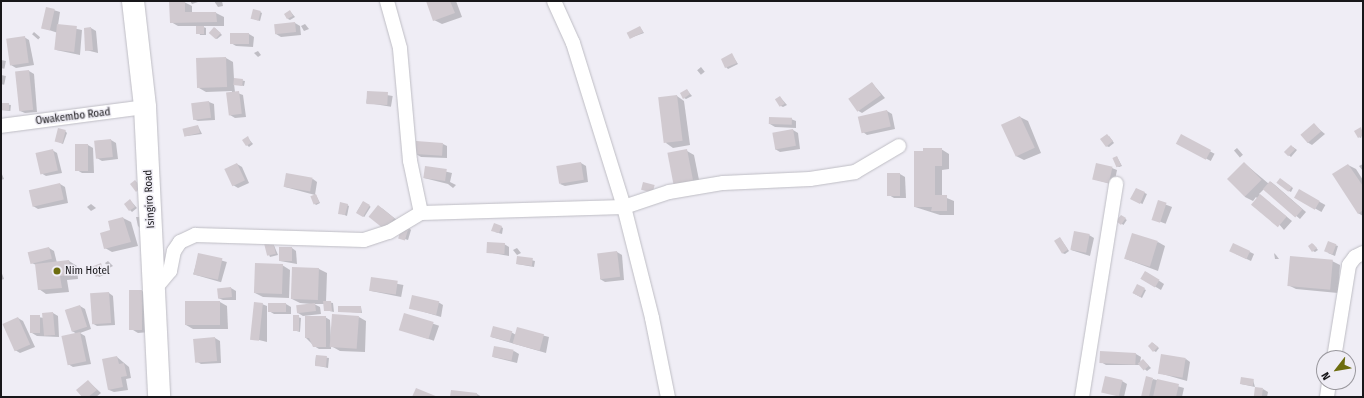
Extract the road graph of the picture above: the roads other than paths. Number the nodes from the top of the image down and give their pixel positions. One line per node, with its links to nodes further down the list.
1 (133, 1): 4 (main road, Isingiro Road)
2 (387, 1): 9 (street)
3 (554, 1): 8 (street)
4 (145, 107): 5 (street, Owakembo Road); 11 (main road, Isingiro Road)
5 (1, 126)
6 (899, 146): 8 (street)
7 (1116, 184): 15 (street)
8 (624, 207): 9 (street); 14 (street)
9 (421, 213): 11 (street)
10 (1363, 253): 12 (street)
11 (154, 290): 13 (main road, Isingiro Road)
12 (1335, 350)
13 (159, 397)
14 (668, 397)
15 (1082, 397)

